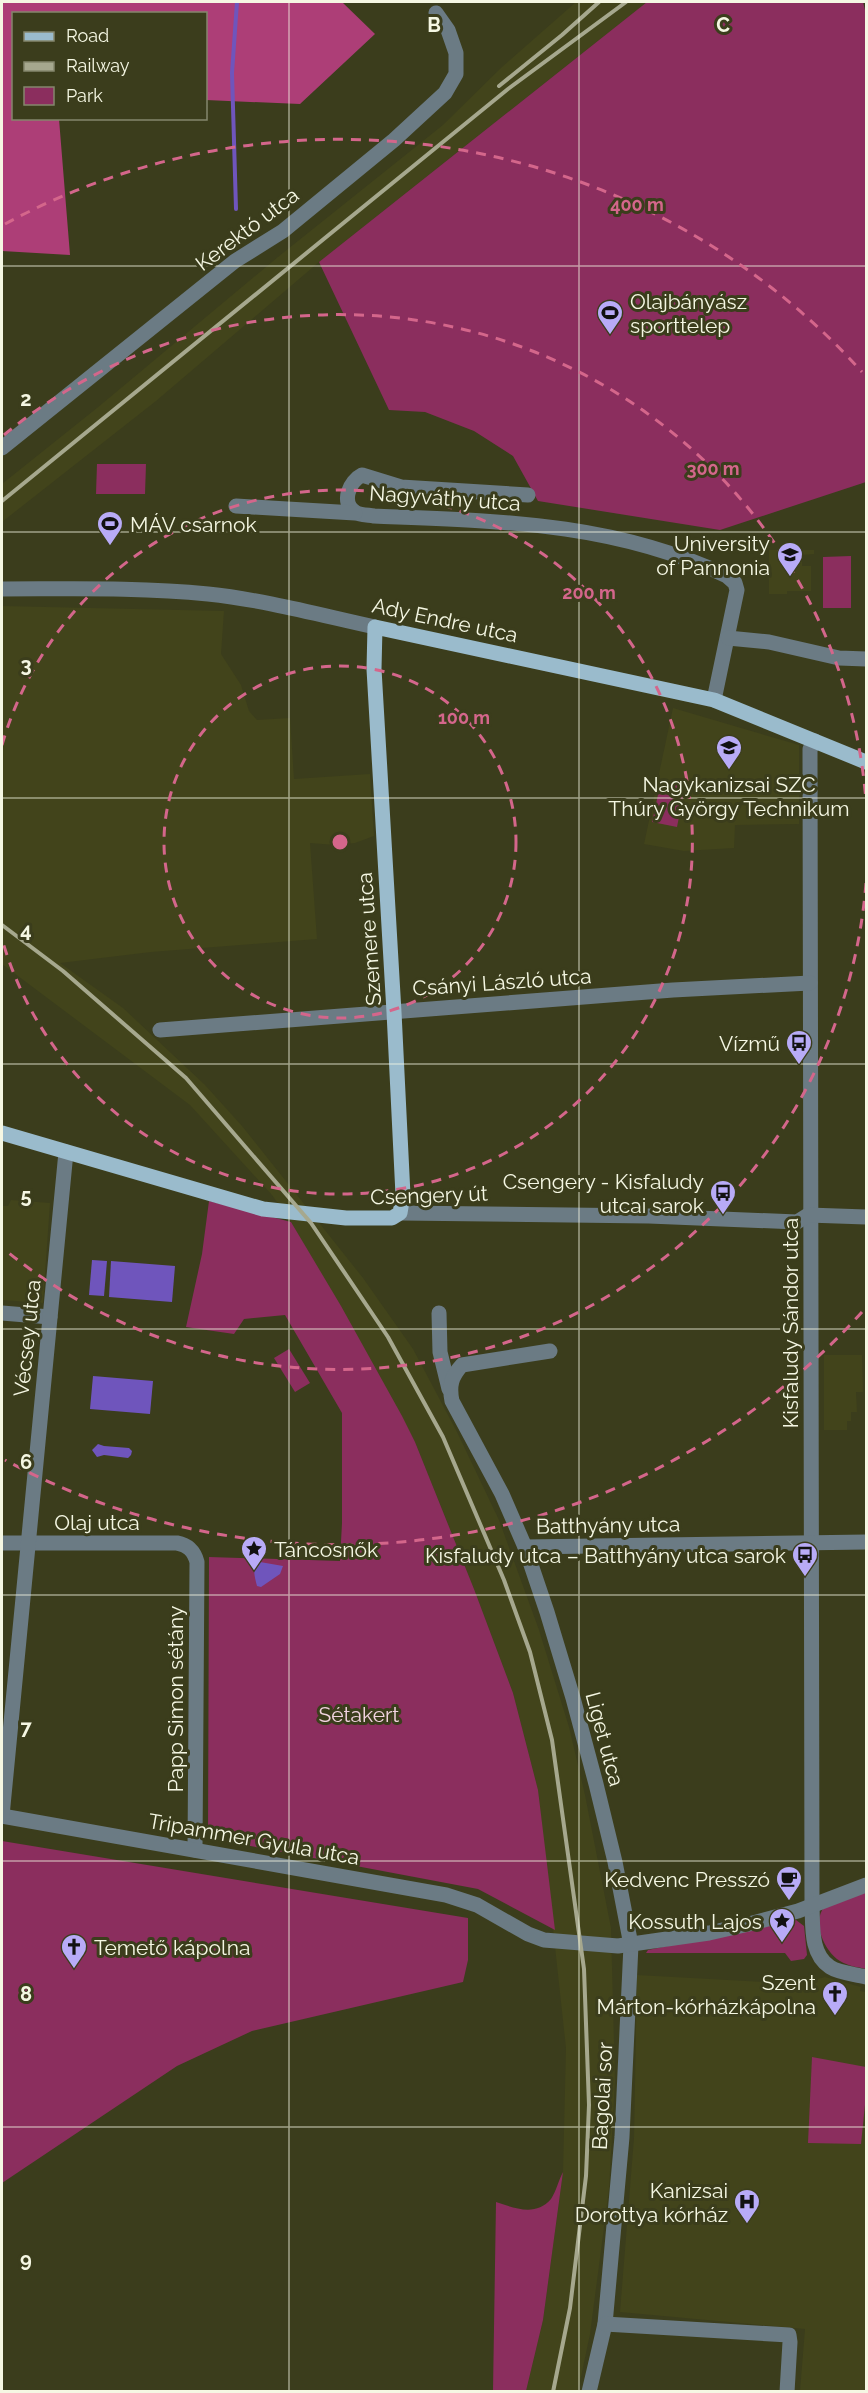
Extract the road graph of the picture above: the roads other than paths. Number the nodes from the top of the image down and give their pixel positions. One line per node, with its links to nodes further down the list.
1 (436, 13): 2 (street, Kerektó utca)
2 (2, 448)
3 (528, 495): 5 (street, Nagyváthy utca)
4 (236, 506): 5 (street)
5 (355, 513): 8 (street, Nagyváthy utca)
6 (2, 589): 7 (street, Ady Endre utca)
7 (375, 627): 10 (main road, Ady Endre utca); 14 (main road, Szemere utca)
8 (728, 638): 9 (street); 10 (street)
9 (867, 660)
10 (714, 700): 11 (main road, Ady Endre utca)
11 (814, 741): 12 (main road, Ady Endre utca); 13 (street, Kisfaludy Sándor utca)
12 (867, 762)
13 (810, 983): 14 (street, Csányi László utca); 19 (street, Kisfaludy Sándor utca)
14 (394, 1012): 15 (street, Csányi László utca); 18 (main road, Szemere utca)
15 (160, 1030)
16 (2, 1133): 17 (main road, Csengery út)
17 (66, 1152): 18 (main road, Csengery út); 23 (street, Vécsey utca)
18 (400, 1213): 19 (street, Csengery út)
19 (810, 1215): 20 (street, Csengery út); 26 (street, Kisfaludy Sándor utca)
20 (867, 1217)
21 (439, 1313): 25 (street, Batthyány utca)
22 (2, 1314): 23 (street)
23 (50, 1317): 29 (street, Vécsey utca)
24 (550, 1351): 25 (street)
25 (449, 1389): 30 (street, Batthyány utca)
26 (812, 1542): 27 (street, Batthyány utca); 30 (street, Batthyány utca); 36 (street, Kisfaludy Sándor utca)
27 (867, 1542)
28 (2, 1543): 29 (street, Olaj utca)
29 (29, 1543): 31 (street, Olaj utca); 32 (street, Vécsey utca)
30 (525, 1547): 37 (street, Liget utca)
31 (191, 1549): 34 (street, Papp Simon sétány)
32 (8, 1680): 33 (street, Vécsey utca)
33 (2, 1816): 34 (street, Tripammer Gyula utca)
34 (195, 1850): 37 (street, Tripammer Gyula utca)
35 (867, 1885): 36 (street)
36 (812, 1905): 37 (street); 38 (street, Kisfaludy Sándor utca)
37 (624, 1945): 39 (street, Bagolai sor)
38 (867, 1977)
39 (605, 2324): 40 (street, Bagolai sor); 41 (street)
40 (589, 2391)
41 (787, 2391)

